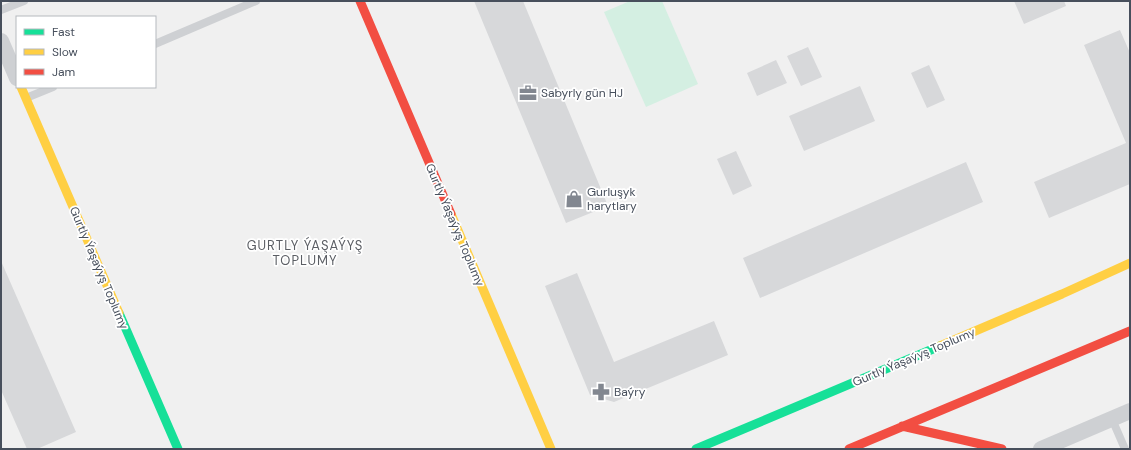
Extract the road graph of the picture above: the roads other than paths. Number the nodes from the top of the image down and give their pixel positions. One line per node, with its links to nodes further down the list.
1 (24, 1): 4 (lane)
2 (256, 1): 6 (lane)
3 (360, 1): 17 (street, Gurtly Ýaşaýyş Toplumy)
4 (1, 10)
5 (1, 41): 7 (street)
6 (156, 44)
7 (16, 76)
8 (21, 88): 10 (street, Gurtly Ýaşaýyş Toplumy)
9 (51, 88): 10 (lane)
10 (26, 98): 16 (street, Gurtly Ýaşaýyş Toplumy)
11 (1130, 263): 18 (street, Gurtly Ýaşaýyş Toplumy)
12 (1130, 331): 15 (street)
13 (1130, 411): 14 (street)
14 (1112, 419): 21 (street); 22 (lane)
15 (902, 426): 19 (street); 20 (street)
16 (178, 449)
17 (551, 449)
18 (696, 449)
19 (849, 449)
20 (1002, 449)
21 (1041, 449)
22 (1124, 449)

